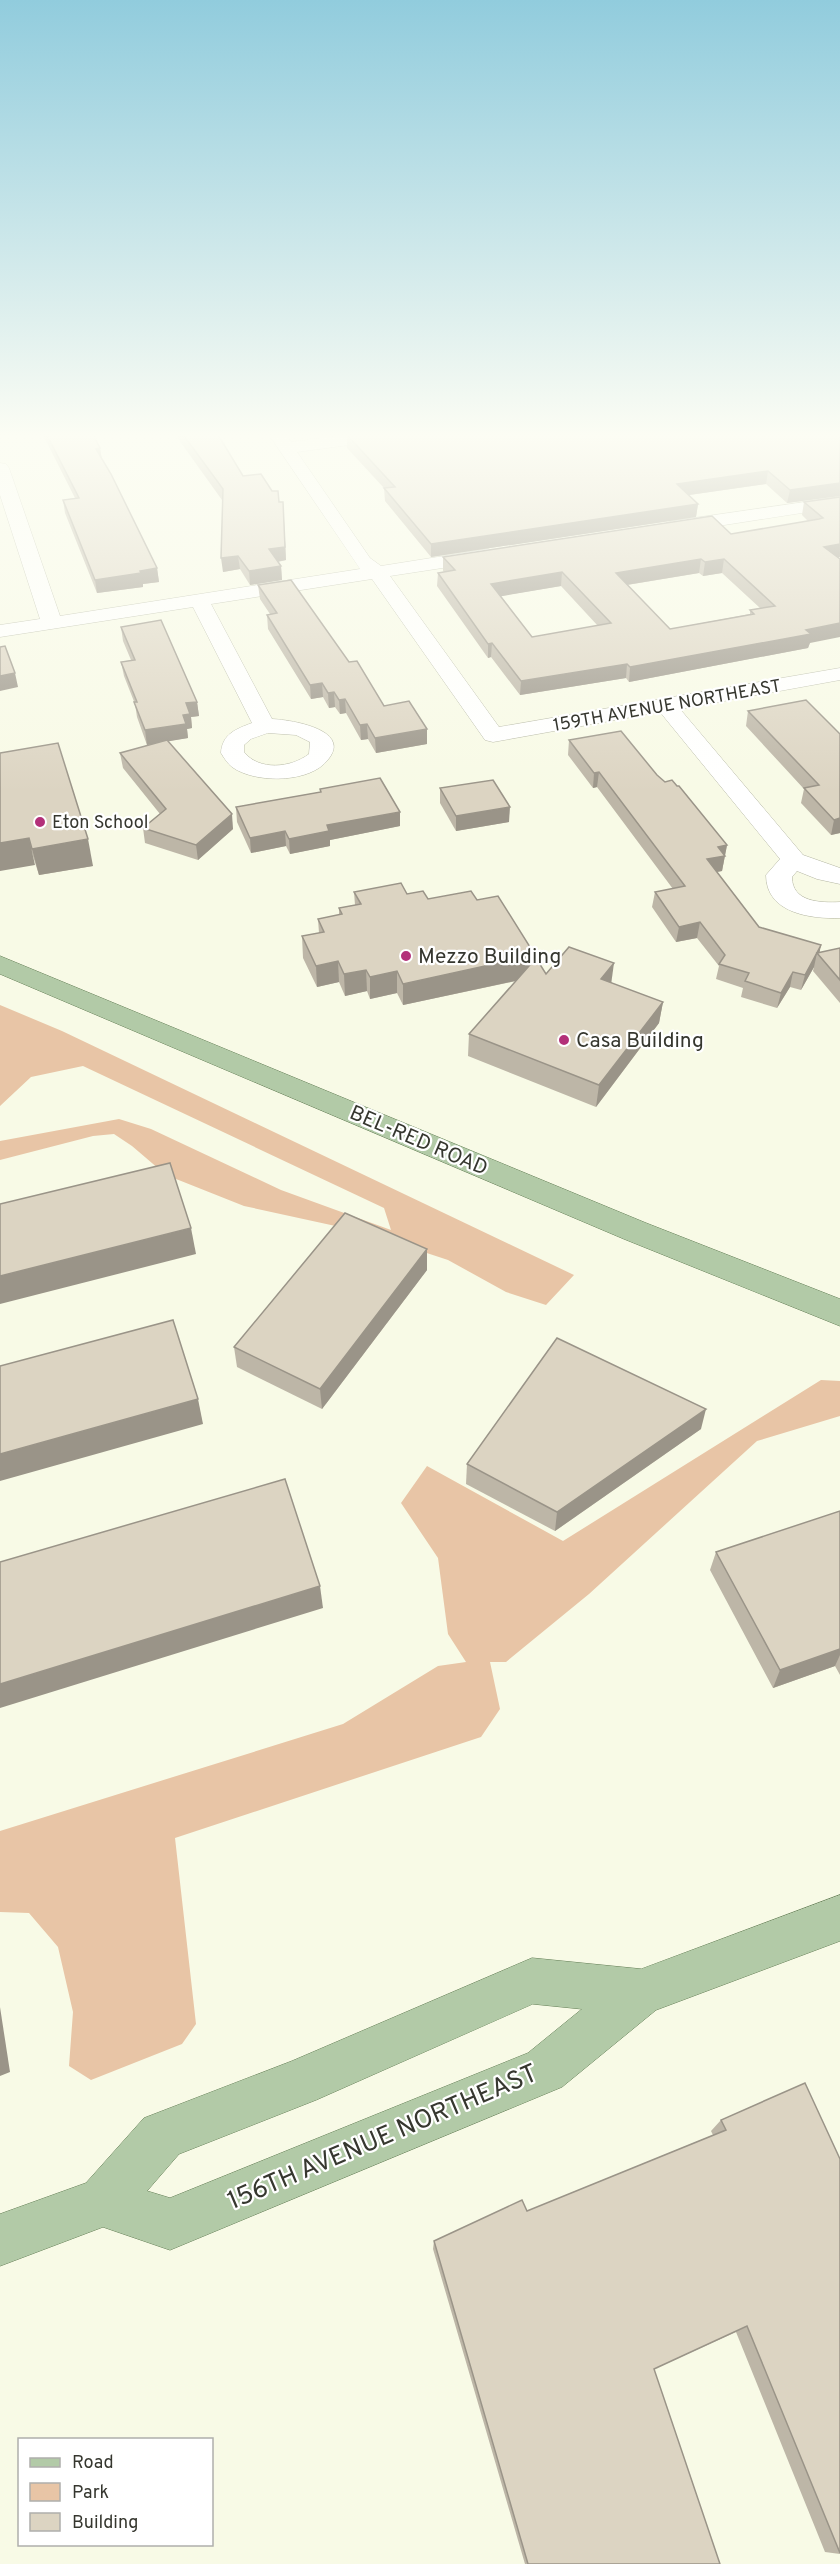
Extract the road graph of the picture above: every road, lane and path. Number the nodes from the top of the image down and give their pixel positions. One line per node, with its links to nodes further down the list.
1 (28, 553): 6 (street)
2 (357, 553): 4 (street)
3 (504, 553): 4 (street)
4 (377, 572): 5 (street); 9 (street, 159TH AVENUE NORTHEAST)
5 (199, 600): 6 (street); 10 (street)
6 (52, 623): 7 (street)
7 (0, 631)
8 (840, 674): 9 (street, 159TH AVENUE NORTHEAST)
9 (666, 706): 11 (street)
10 (265, 726)
11 (794, 860): 12 (street); 13 (street)
12 (833, 875)
13 (840, 910)
14 (0, 964): 15 (main road, BEL-RED ROAD)
15 (840, 1313)
16 (840, 1918): 17 (main road, 156TH AVENUE NORTHEAST)
17 (641, 1992): 18 (main road, 156TH AVENUE NORTHEAST); 18 (main road, 156TH AVENUE NORTHEAST)
18 (103, 2202): 19 (main road, 156TH AVENUE NORTHEAST)
19 (0, 2240)

